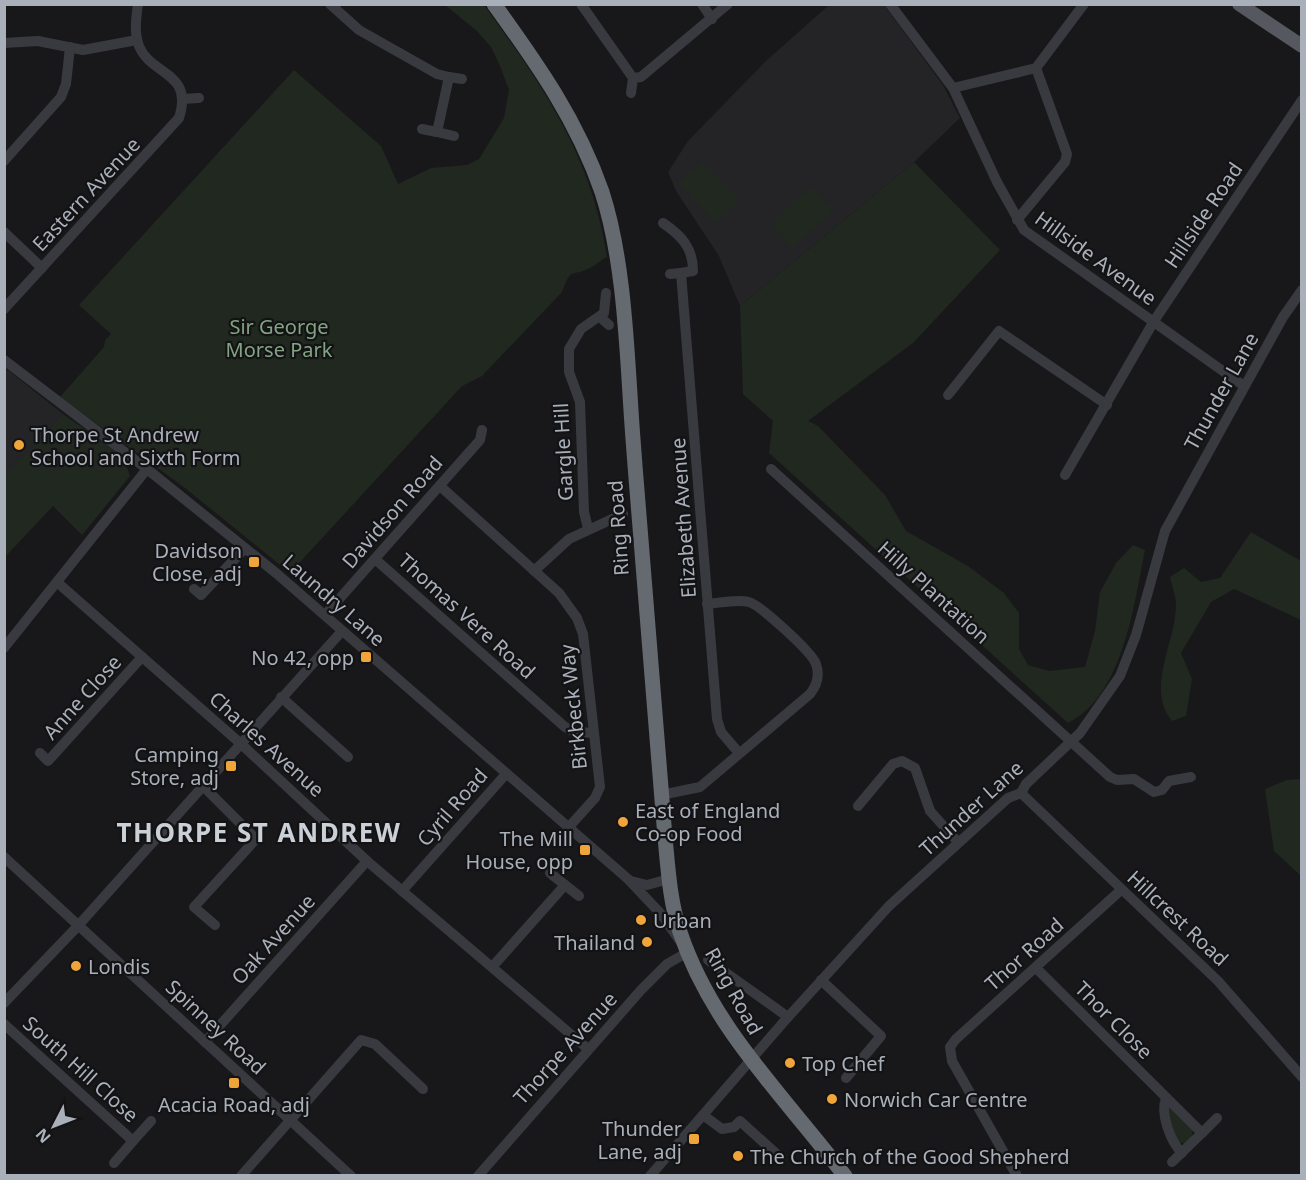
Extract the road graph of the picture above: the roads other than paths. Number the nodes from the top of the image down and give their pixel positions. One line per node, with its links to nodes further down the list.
1 (138, 4): 11 (street)
2 (330, 4): 16 (street)
3 (494, 4): 71 (highway, Ring Road)
4 (581, 4): 17 (street)
5 (702, 4): 10 (street)
6 (728, 4): 10 (street)
7 (890, 4): 19 (street, Hillside Avenue)
8 (1084, 4): 15 (street)
9 (1239, 4): 13 (main road)
10 (712, 19): 17 (street)
11 (137, 40): 14 (street); 22 (street)
12 (4, 43): 14 (street)
13 (1302, 46)
14 (70, 47): 27 (street)
15 (1036, 68): 19 (street); 28 (street)
16 (449, 77): 18 (street); 25 (street)
17 (633, 78): 20 (street)
18 (462, 80)
19 (952, 88): 28 (street, Hillside Avenue)
20 (631, 93)
21 (199, 98): 22 (street)
22 (182, 99): 31 (street, Eastern Avenue)
23 (1302, 100): 36 (street, Hillside Road)
24 (422, 129): 25 (street)
25 (438, 132): 26 (street)
26 (454, 136)
27 (4, 160)
28 (1017, 220): 36 (street, Hillside Avenue)
29 (663, 223): 54 (street, Elizabeth Avenue)
30 (4, 232): 31 (street)
31 (42, 268): 34 (street, Eastern Avenue)
32 (1302, 290): 39 (street, Thunder Lane)
33 (606, 293): 35 (street)
34 (4, 309)
35 (600, 317): 37 (street); 48 (street, Gargle Hill)
36 (1154, 321): 39 (street, Hillside Avenue); 41 (street, Hillside Road)
37 (609, 326)
38 (4, 360): 43 (street, Laundry Lane)
39 (1244, 386): 62 (street, Thunder Lane)
40 (948, 395): 41 (street)
41 (1107, 405): 45 (street, Hillside Road)
42 (482, 430): 46 (street, Davidson Road)
43 (147, 469): 49 (street, Laundry Lane); 52 (street)
44 (771, 469): 62 (street, Hilly Plantation)
45 (1065, 475)
46 (440, 486): 50 (street, Davidson Road); 51 (street, Birkbeck Way)
47 (623, 514): 48 (street)
48 (588, 528): 51 (street)
49 (245, 548): 53 (street); 55 (street, Laundry Lane)
50 (375, 559): 55 (street, Davidson Road); 60 (street, Thomas Vere Road)
51 (534, 571): 60 (street, Birkbeck Way)
52 (58, 583): 57 (street); 58 (street, Charles Avenue)
53 (201, 595)
54 (707, 604): 64 (street, Elizabeth Avenue); 64 (street)
55 (325, 615): 56 (street, Laundry Lane)
56 (342, 631): 59 (street); 66 (street, Laundry Lane)
57 (4, 648)
58 (142, 657): 63 (street, Charles Avenue); 65 (street, Anne Close)
59 (281, 697): 61 (street); 63 (street)
60 (594, 733): 72 (street, Birkbeck Way)
61 (348, 741)
62 (1072, 742): 67 (street, Hilly Plantation); 70 (street, Thunder Lane)
63 (240, 743): 68 (street); 75 (street, Charles Avenue)
64 (739, 753): 71 (street)
65 (48, 761)
66 (506, 774): 72 (street, Laundry Lane); 81 (street, Cyril Road)
67 (1186, 780)
68 (202, 785): 83 (street); 84 (street)
69 (855, 791): 73 (street)
70 (1021, 793): 73 (street, Thunder Lane); 80 (street, Hillcrest Road)
71 (661, 795): 78 (highway, Ring Road)
72 (568, 828): 77 (street, Laundry Lane)
73 (958, 842): 89 (street, Thunder Lane)
74 (4, 857): 84 (street, Spinney Road)
75 (367, 861): 81 (street, Charles Avenue); 93 (street, Oak Avenue)
76 (550, 873): 79 (street)
77 (628, 879): 78 (street); 85 (street, Laundry Lane)
78 (669, 879): 85 (highway, Ring Road)
79 (565, 885): 82 (street); 87 (street)
80 (1121, 890): 88 (street, Thor Road); 96 (street, Hillcrest Road)
81 (402, 891): 87 (street, Charles Avenue)
82 (579, 896)
83 (215, 925)
84 (79, 926): 90 (street); 93 (street, Spinney Road)
85 (688, 952): 94 (street, Thorpe Avenue); 95 (highway, Ring Road)
86 (708, 960): 91 (street)
87 (493, 966): 94 (street, Charles Avenue)
88 (1036, 968): 99 (street, Thor Close); 115 (street, Thor Road)
89 (821, 980): 91 (street, Thunder Lane); 97 (street)
90 (4, 1003)
91 (788, 1017): 95 (street, Thunder Lane)
92 (4, 1024): 105 (street, South Hill Close)
93 (205, 1042): 102 (street, Spinney Road)
94 (588, 1049): 112 (street, Thorpe Avenue)
95 (750, 1060): 100 (street, Thunder Lane); 114 (highway, Ring Road)
96 (1302, 1077)
97 (846, 1078)
98 (423, 1089): 102 (street)
99 (1166, 1098): 104 (street, Thor Close); 106 (street)
100 (703, 1115): 107 (street); 113 (street, Thunder Lane)
101 (1217, 1118): 104 (street)
102 (289, 1119): 110 (street); 111 (street, Spinney Road)
103 (151, 1121): 105 (street, South Hill Close)
104 (1202, 1133): 106 (street)
105 (133, 1141): 108 (street, South Hill Close)
106 (1182, 1153): 109 (street)
107 (781, 1158)
108 (114, 1162)
109 (1172, 1162)
110 (241, 1176)
111 (351, 1176)
112 (477, 1176)
113 (650, 1176)
114 (845, 1176)
115 (1017, 1176)

